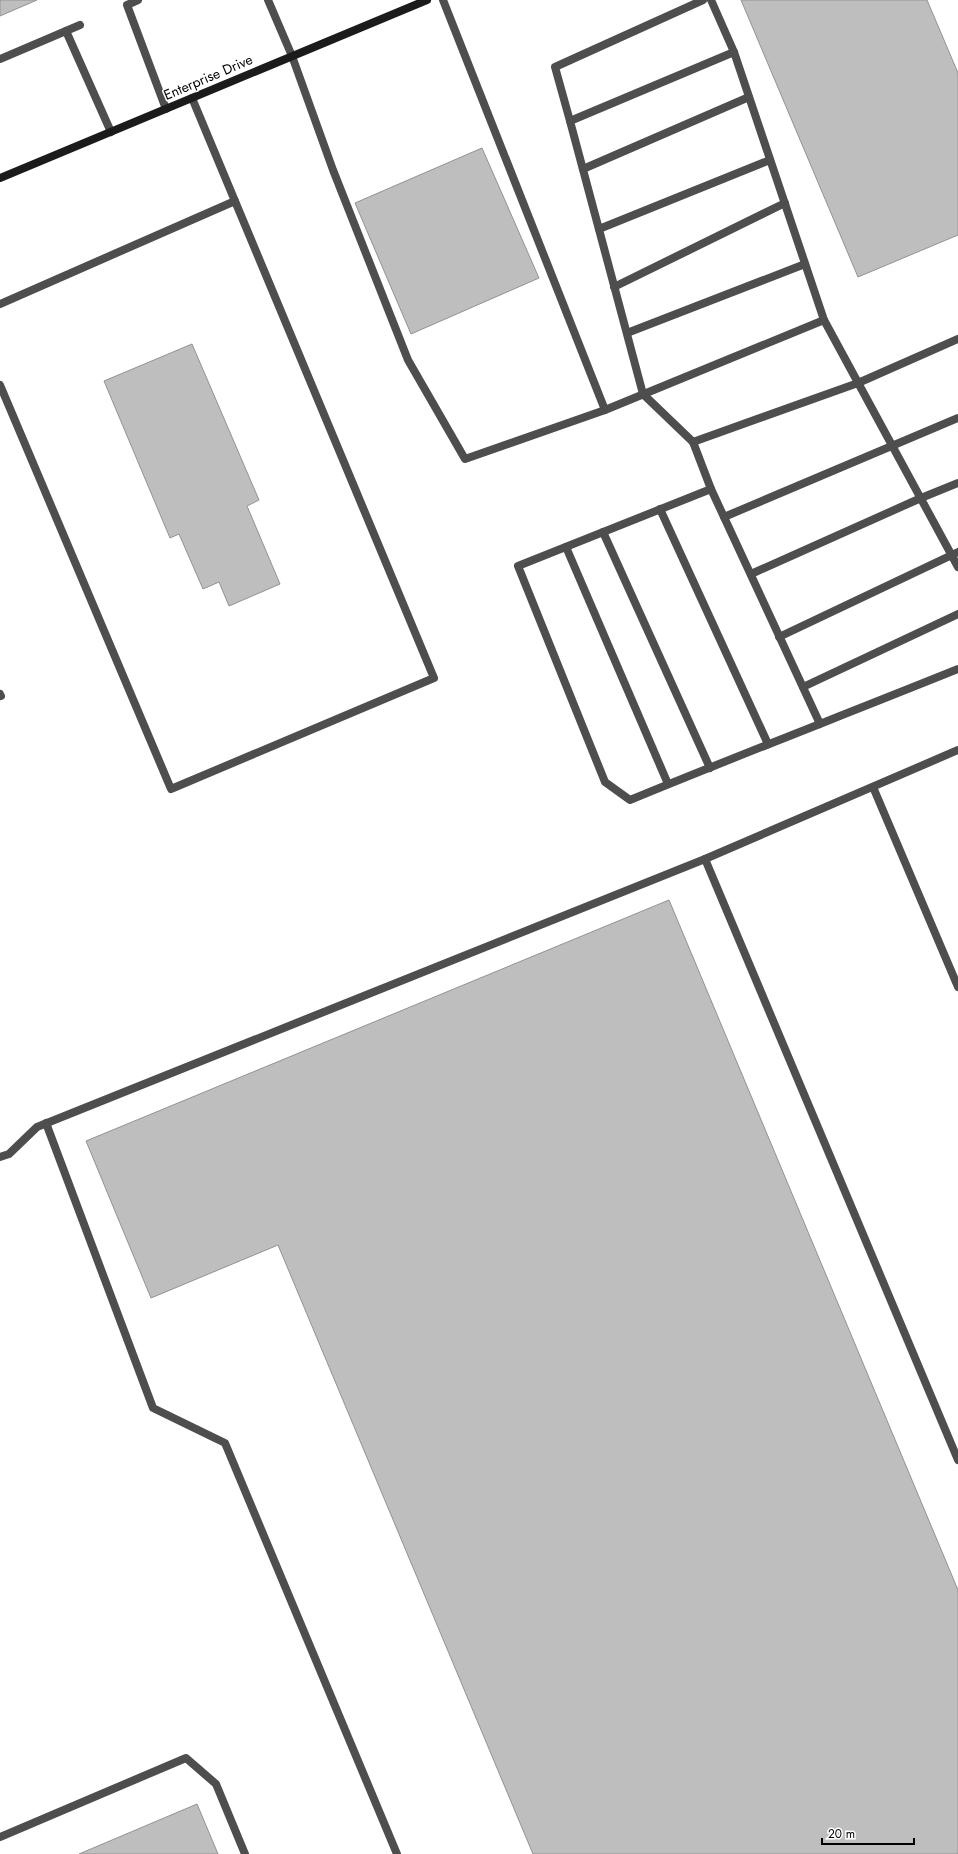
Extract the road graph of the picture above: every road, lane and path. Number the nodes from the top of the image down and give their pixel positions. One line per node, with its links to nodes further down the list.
1 (138, 0): 14 (lane)
2 (268, 0): 10 (lane)
3 (427, 0): 10 (street, Enterprise Drive)
4 (443, 0): 32 (lane)
5 (704, 0): 15 (lane)
6 (711, 0): 9 (lane)
7 (80, 25): 8 (lane)
8 (66, 31): 11 (lane); 16 (lane)
9 (734, 52): 12 (lane); 15 (lane)
10 (292, 56): 13 (street, Enterprise Drive); 32 (lane)
11 (0, 59)
12 (749, 97): 17 (lane); 18 (lane)
13 (192, 98): 14 (street, Enterprise Drive); 20 (lane)
14 (166, 108): 16 (street, Enterprise Drive)
15 (570, 121): 18 (lane)
16 (111, 132): 19 (street, Enterprise Drive)
17 (770, 160): 21 (lane); 22 (lane)
18 (583, 169): 22 (lane)
19 (0, 178)
20 (235, 201): 25 (lane); 30 (lane)
21 (785, 203): 23 (lane); 24 (lane)
22 (599, 229): 24 (lane)
23 (805, 264): 26 (lane); 27 (lane)
24 (614, 287): 27 (lane)
25 (0, 304)
26 (824, 320): 29 (lane); 31 (lane)
27 (627, 333): 31 (lane)
28 (958, 339): 29 (lane)
29 (858, 383): 34 (lane); 35 (lane)
30 (0, 386)
31 (643, 394): 32 (lane); 34 (lane)
32 (605, 410)
33 (958, 418): 35 (lane)
34 (693, 442): 37 (lane)
35 (892, 445): 38 (lane); 40 (lane)
36 (958, 483): 38 (lane)
37 (711, 489): 39 (lane); 40 (lane)
38 (921, 498): 43 (lane); 45 (lane)
39 (660, 509): 41 (lane); 51 (lane)
40 (724, 517): 45 (lane)
41 (603, 532): 42 (lane); 53 (lane)
42 (566, 547): 54 (lane); 54 (lane)
43 (955, 553): 44 (lane); 47 (lane)
44 (958, 566)
45 (751, 574): 47 (lane)
46 (958, 614): 49 (lane)
47 (779, 637): 49 (lane)
48 (958, 669): 50 (lane)
49 (803, 687): 50 (lane)
50 (820, 724): 51 (lane)
51 (768, 744): 53 (lane)
52 (958, 750): 55 (lane)
53 (710, 768): 54 (lane)
54 (668, 784)
55 (873, 787): 56 (lane); 57 (lane)
56 (706, 859): 58 (lane); 60 (lane)
57 (958, 987)
58 (46, 1123): 59 (lane); 63 (lane)
59 (0, 1157)
60 (958, 1460)
61 (0, 1837): 62 (lane)
62 (245, 1854)
63 (397, 1854)

